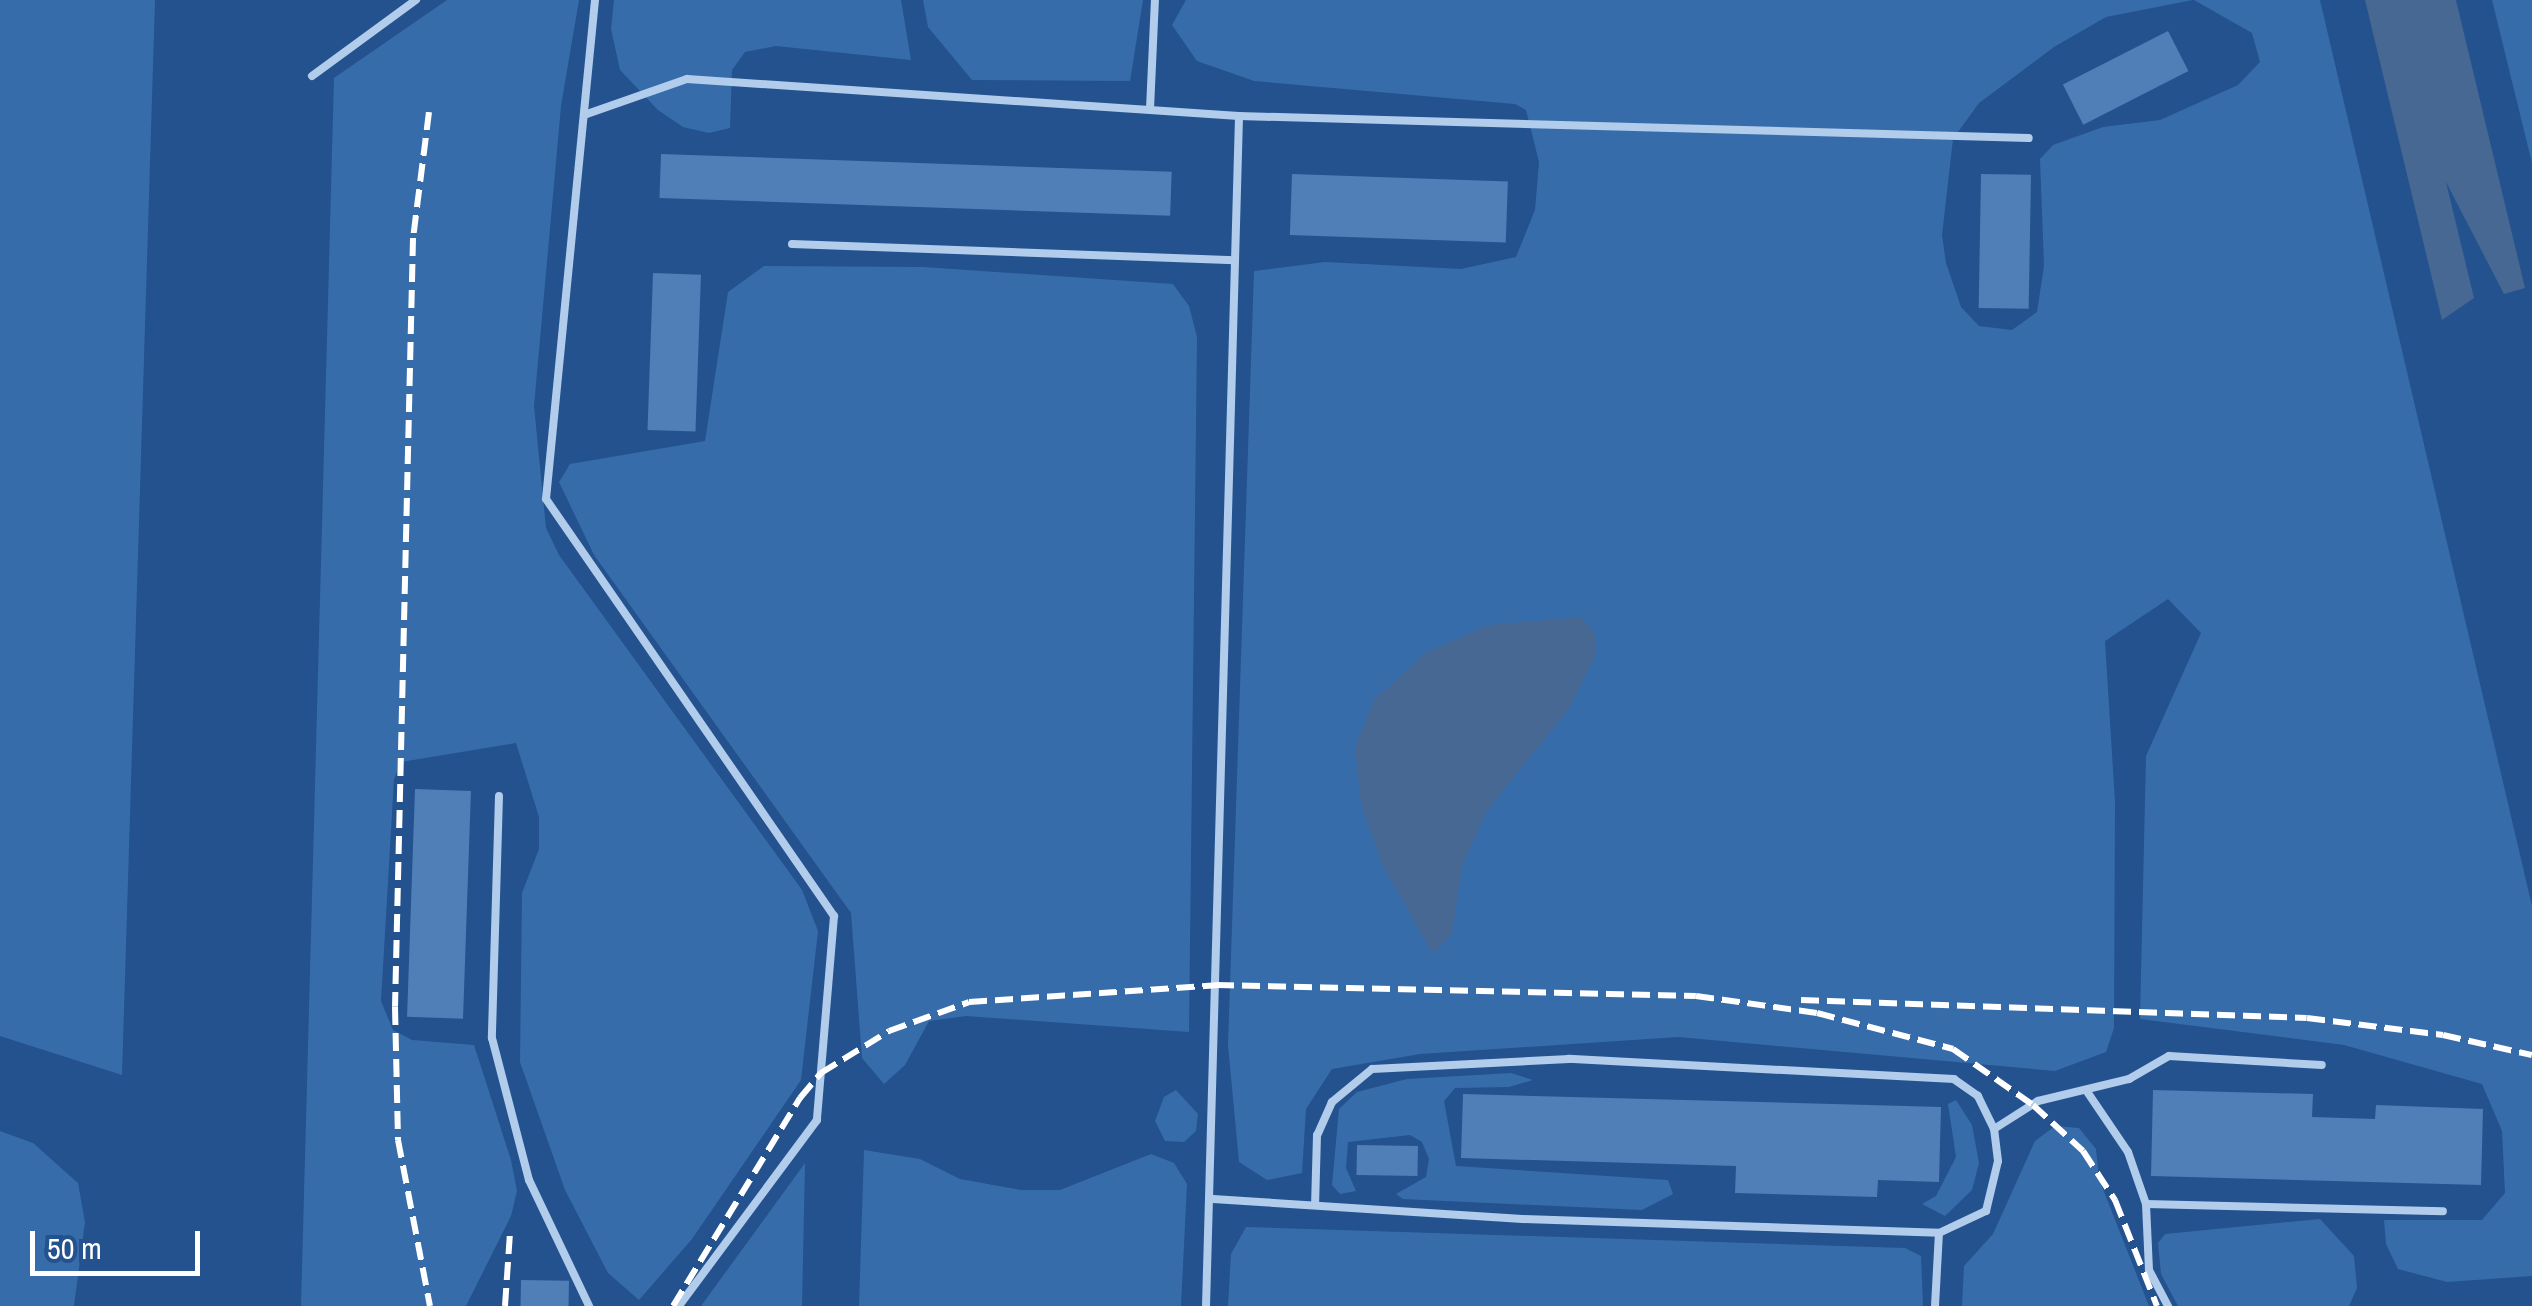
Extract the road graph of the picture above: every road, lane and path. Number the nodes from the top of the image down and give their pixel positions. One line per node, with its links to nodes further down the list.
1 (416, 0): 4 (lane)
2 (596, 0): 6 (lane)
3 (1155, 0): 5 (lane)
4 (312, 76)
5 (1150, 110): 6 (lane); 7 (lane)
6 (584, 115): 21 (lane)
7 (1240, 116): 8 (lane); 10 (lane)
8 (2029, 138)
9 (792, 244): 10 (lane)
10 (1235, 260): 15 (lane)
11 (499, 796): 20 (lane)
12 (2322, 1066): 13 (lane)
13 (2088, 1093): 14 (lane); 16 (lane)
14 (1994, 1128): 17 (lane); 19 (lane)
15 (1213, 1199): 17 (lane); 22 (lane)
16 (2146, 1204): 18 (lane); 24 (lane)
17 (1314, 1205): 19 (lane)
18 (2442, 1211)
19 (1940, 1234): 23 (lane)
20 (589, 1306)
21 (679, 1306)
22 (1206, 1306)
23 (1935, 1306)
24 (2168, 1306)

